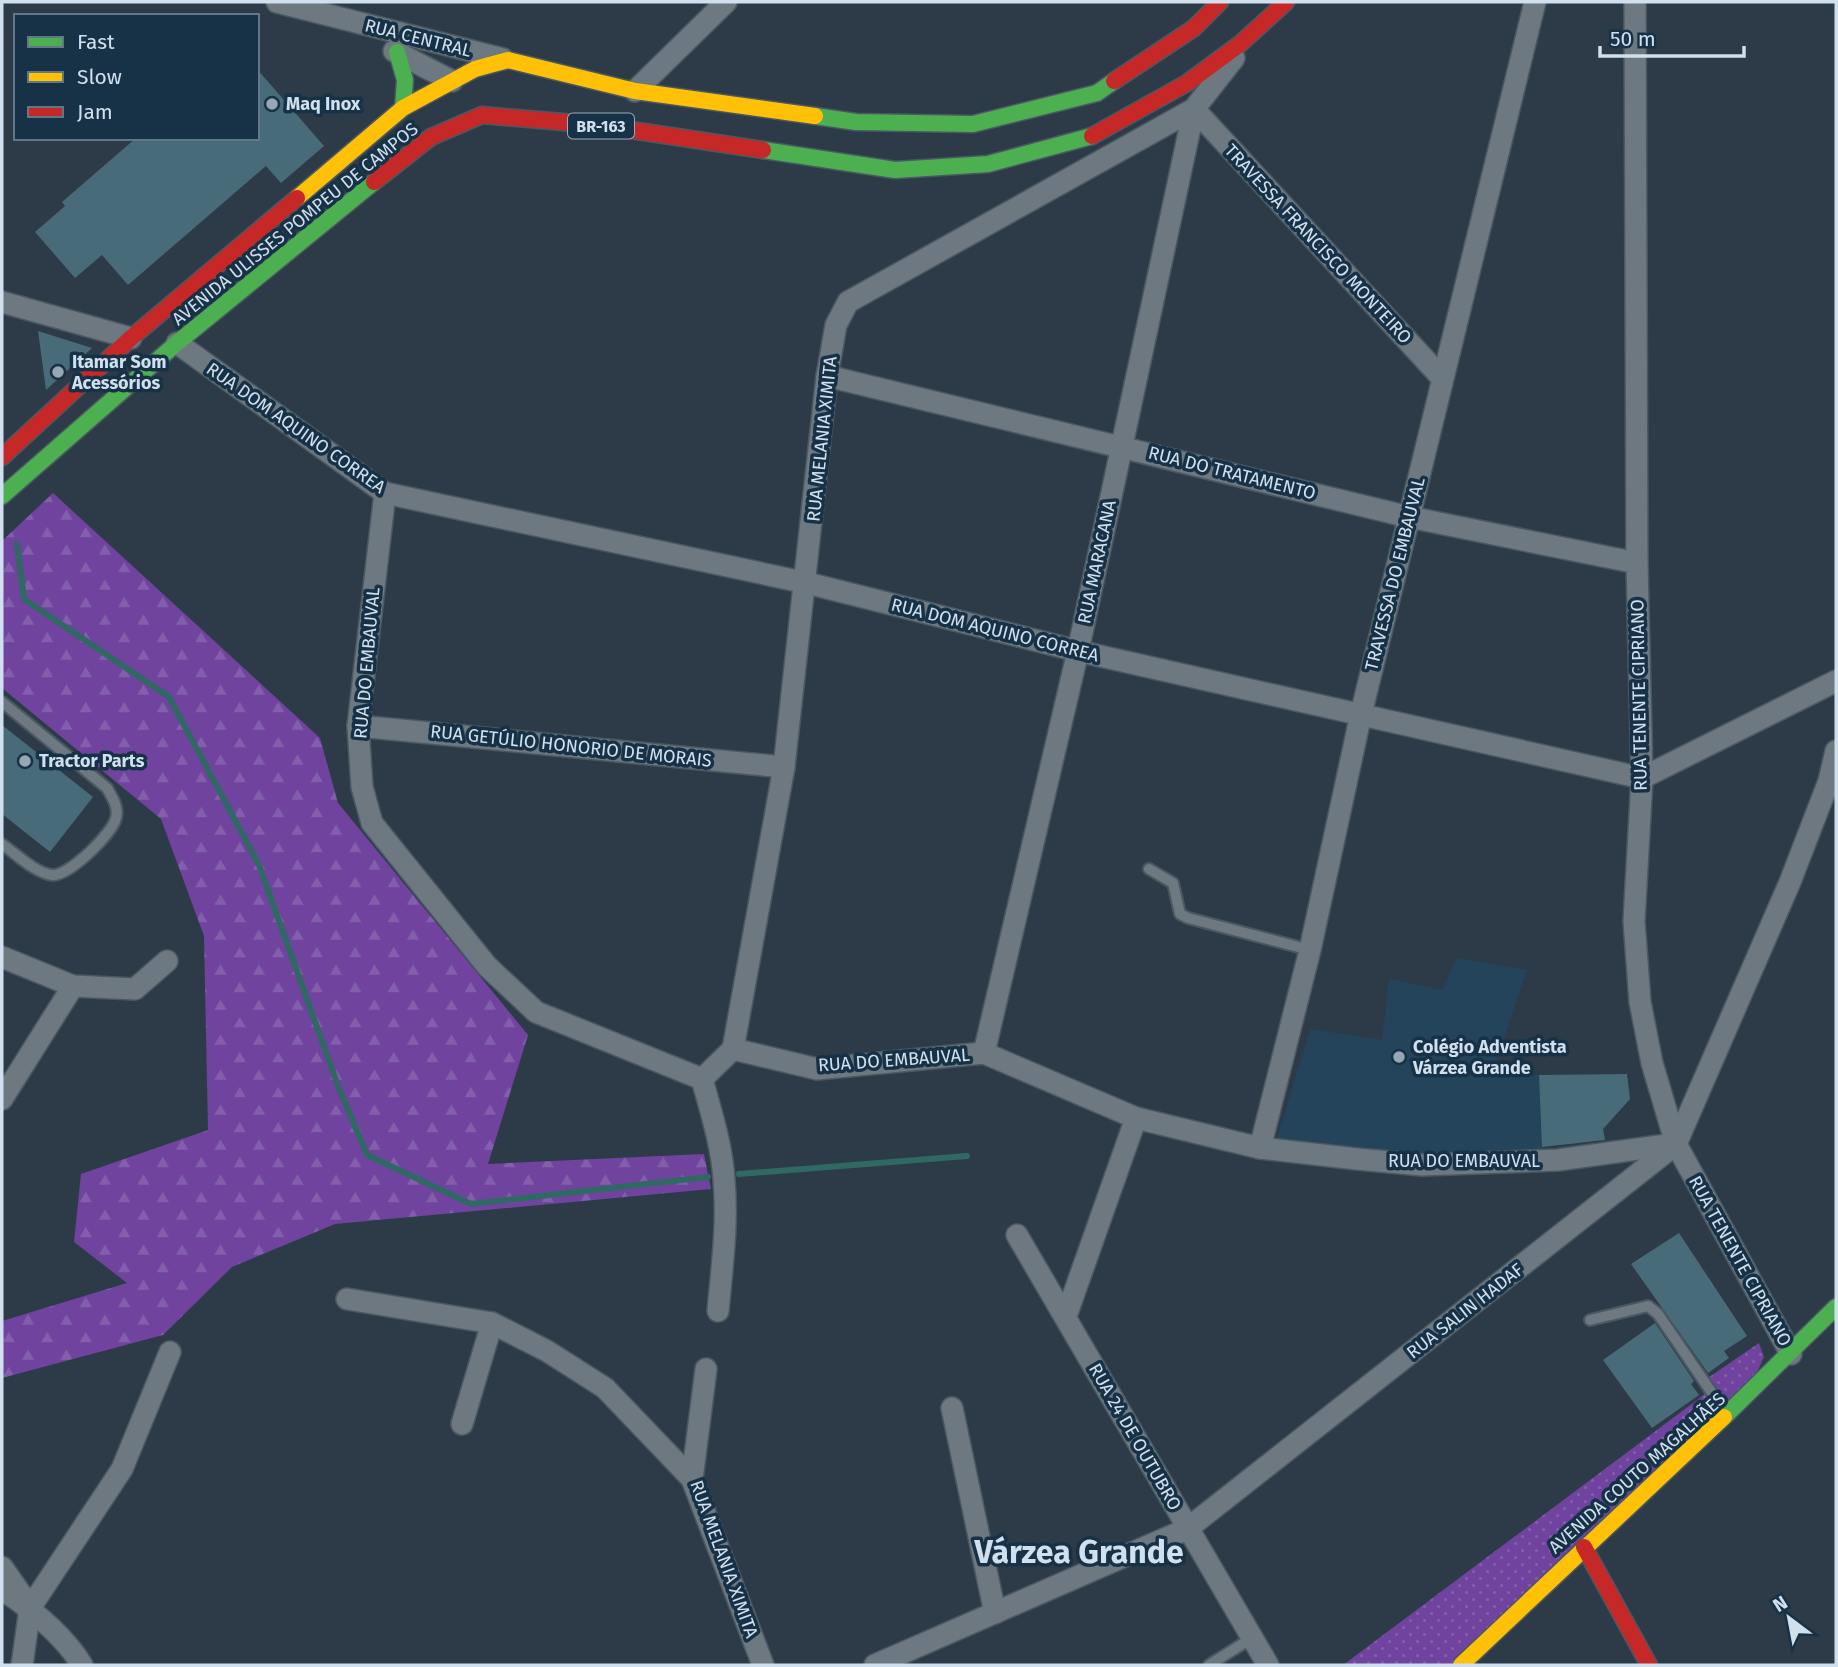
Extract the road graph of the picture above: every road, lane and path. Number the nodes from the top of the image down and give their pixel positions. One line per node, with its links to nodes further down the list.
1 (277, 2): 7 (street, RUA CENTRAL)
2 (726, 2): 12 (street)
3 (1220, 2): 12 (main road, AVENIDA ULISSES POMPEU DE CAMPOS / BR-163)
4 (1286, 2): 8 (main road, AVENIDA ULISSES POMPEU DE CAMPOS / BR-163)
5 (1535, 2): 21 (street, TRAVESSA DO EMBAUVAL)
6 (1636, 2): 27 (street, RUA TENENTE CIPRIANO)
7 (327, 16): 9 (street, RUA CENTRAL); 10 (street, RUA CENTRAL)
8 (1240, 44): 14 (street, RUA MELANIA XIMITA); 16 (main road, AVENIDA ULISSES POMPEU DE CAMPOS / BR-163)
9 (397, 52): 11 (street, RUA CENTRAL); 13 (main road)
10 (508, 60): 11 (main road, AVENIDA ULISSES POMPEU DE CAMPOS / BR-163); 12 (main road, AVENIDA ULISSES POMPEU DE CAMPOS / BR-163)
11 (459, 94): 13 (main road, AVENIDA ULISSES POMPEU DE CAMPOS / BR-163); 15 (main road)
12 (629, 103): 16 (main road)
13 (403, 108): 18 (main road, AVENIDA ULISSES POMPEU DE CAMPOS / BR-163)
14 (1194, 110): 20 (street, RUA MELANIA XIMITA); 21 (street, TRAVESSA FRANCISCO MONTEIRO); 22 (street, RUA MARACANA)
15 (482, 115): 16 (main road, AVENIDA ULISSES POMPEU DE CAMPOS / BR-163); 19 (main road, AVENIDA ULISSES POMPEU DE CAMPOS / BR-163)
16 (598, 125)
17 (2, 302): 18 (street)
18 (131, 338): 23 (main road, AVENIDA ULISSES POMPEU DE CAMPOS / BR-163)
19 (177, 343): 24 (street, RUA DOM AQUINO CORREA); 25 (main road, AVENIDA ULISSES POMPEU DE CAMPOS / BR-163)
20 (827, 376): 22 (street, RUA DO TRATAMENTO); 28 (street, RUA MELANIA XIMITA)
21 (1442, 378): 26 (street, TRAVESSA DO EMBAUVAL)
22 (1122, 445): 26 (street, RUA DO TRATAMENTO); 29 (street, RUA MARACANA)
23 (2, 457)
24 (385, 494): 28 (street, RUA DOM AQUINO CORREA); 33 (street, RUA DO EMBAUVAL)
25 (2, 496)
26 (1409, 517): 27 (street, RUA DO TRATAMENTO); 32 (street, TRAVESSA DO EMBAUVAL)
27 (1637, 563): 36 (street, RUA TENENTE CIPRIANO)
28 (807, 583): 29 (street, RUA DOM AQUINO CORREA); 35 (street, RUA MELANIA XIMITA)
29 (1078, 651): 32 (street, RUA DOM AQUINO CORREA); 44 (street, RUA MARACANA)
30 (1836, 681): 36 (street)
31 (2, 702): 37 (lane)
32 (1361, 714): 36 (street, RUA DOM AQUINO CORREA); 39 (street, TRAVESSA DO EMBAUVAL)
33 (358, 726): 35 (street, RUA GETÚLIO HONORIO DE MORAIS); 45 (street, RUA DO EMBAUVAL)
34 (1836, 751): 48 (street, RUA SALIN HADAF)
35 (784, 767): 43 (street, RUA MELANIA XIMITA)
36 (1642, 778): 48 (street, RUA TENENTE CIPRIANO)
37 (2, 844)
38 (1149, 869): 39 (lane)
39 (1310, 950): 49 (street, TRAVESSA DO EMBAUVAL)
40 (2, 957): 42 (street)
41 (167, 961): 42 (street)
42 (73, 986): 46 (street)
43 (733, 1049): 44 (street, RUA DO EMBAUVAL); 45 (street)
44 (984, 1053): 47 (street, RUA DO EMBAUVAL)
45 (702, 1079): 53 (street)
46 (2, 1099)
47 (1136, 1118): 49 (street, RUA DO EMBAUVAL); 54 (street)
48 (1676, 1144): 49 (street, RUA DO EMBAUVAL); 58 (street, RUA TENENTE CIPRIANO); 64 (street, RUA SALIN HADAF)
49 (1260, 1148)
50 (1017, 1235): 54 (street, RUA 24 DE OUTUBRO)
51 (347, 1299): 56 (street)
52 (1836, 1307): 58 (main road, AVENIDA COUTO MAGALHÃES)
53 (718, 1311)
54 (1066, 1316): 64 (street, RUA 24 DE OUTUBRO)
55 (1590, 1320): 61 (lane)
56 (492, 1323): 62 (street); 63 (street)
57 (170, 1352): 68 (street)
58 (1791, 1354): 61 (main road, AVENIDA COUTO MAGALHÃES)
59 (706, 1368): 63 (street, RUA MELANIA XIMITA)
60 (952, 1408): 69 (street)
61 (1728, 1417): 65 (main road, AVENIDA COUTO MAGALHÃES)
62 (462, 1424)
63 (692, 1479): 73 (street, RUA MELANIA XIMITA)
64 (1187, 1529): 69 (street, RUA SALIN HADAF); 70 (street, RUA 24 DE OUTUBRO)
65 (1584, 1547): 77 (main road, AVENIDA COUTO MAGALHÃES); 78 (main road)
66 (2, 1566): 68 (street)
67 (2, 1589): 68 (street)
68 (30, 1608): 71 (street); 72 (street)
69 (995, 1613): 74 (street, RUA SALIN HADAF)
70 (1252, 1638): 75 (lane); 76 (street, RUA 24 DE OUTUBRO)
71 (22, 1665)
72 (82, 1665)
73 (763, 1665)
74 (875, 1665)
75 (1209, 1665)
76 (1268, 1665)
77 (1461, 1665)
78 (1649, 1665)

